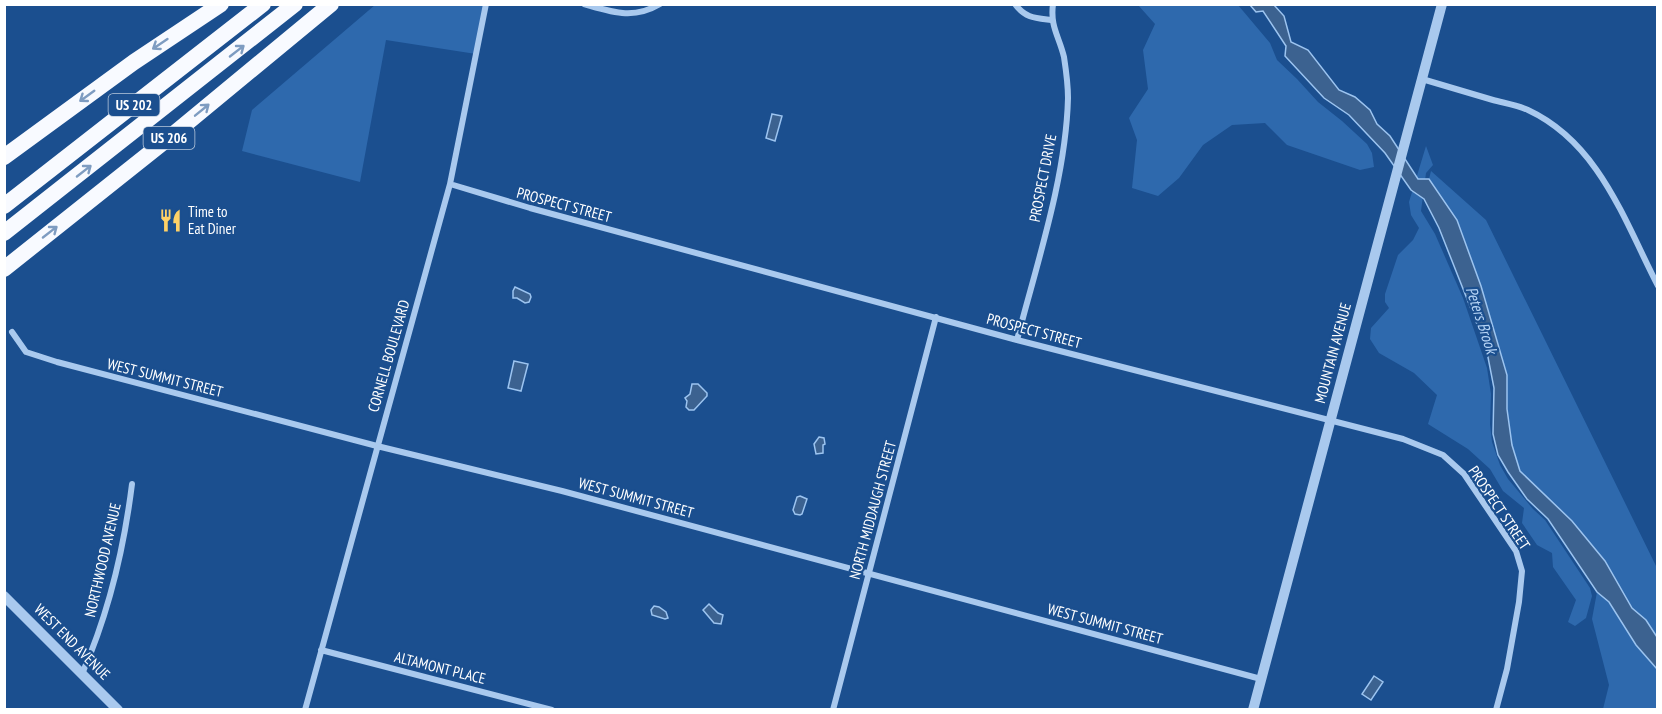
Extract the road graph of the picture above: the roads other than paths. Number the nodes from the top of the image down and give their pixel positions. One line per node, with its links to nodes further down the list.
1 (221, 4): 13 (highway, one-way to 13)
2 (263, 4): 15 (highway, US 202)
3 (296, 4): 16 (highway, US 202, one-way to 3)
4 (331, 4): 17 (highway, US 206, one-way to 4)
5 (584, 4): 6 (street)
6 (660, 4)
7 (1015, 4): 11 (street)
8 (1053, 4): 11 (street, PROSPECT DRIVE)
9 (1442, 4): 12 (street, MOUNTAIN AVENUE)
10 (486, 6): 14 (street, CORNELL BOULEVARD)
11 (1051, 20): 21 (street, PROSPECT DRIVE)
12 (1422, 79): 18 (street); 22 (street, MOUNTAIN AVENUE)
13 (8, 153)
14 (450, 184): 19 (street, PROSPECT STREET); 23 (street, CORNELL BOULEVARD)
15 (4, 206)
16 (4, 233)
17 (4, 269)
18 (1658, 286)
19 (936, 317): 21 (street, PROSPECT STREET); 25 (street, NORTH MIDDAUGH STREET)
20 (12, 332): 23 (street, WEST SUMMIT STREET)
21 (1017, 339): 22 (street, PROSPECT STREET)
22 (1329, 421): 29 (street, MOUNTAIN AVENUE); 35 (street, PROSPECT STREET)
23 (377, 446): 25 (street, WEST SUMMIT STREET); 27 (street, CORNELL BOULEVARD)
24 (132, 484): 28 (street, NORTHWOOD AVENUE)
25 (869, 573): 29 (street, WEST SUMMIT STREET); 33 (street, NORTH MIDDAUGH STREET)
26 (4, 596): 28 (street, WEST END AVENUE)
27 (321, 650): 31 (street, CORNELL BOULEVARD); 32 (street, ALTAMONT PLACE)
28 (82, 674): 30 (street, WEST END AVENUE)
29 (1261, 679): 34 (street, MOUNTAIN AVENUE)
30 (118, 710)
31 (306, 710)
32 (552, 710)
33 (833, 710)
34 (1253, 710)
35 (1496, 710)

